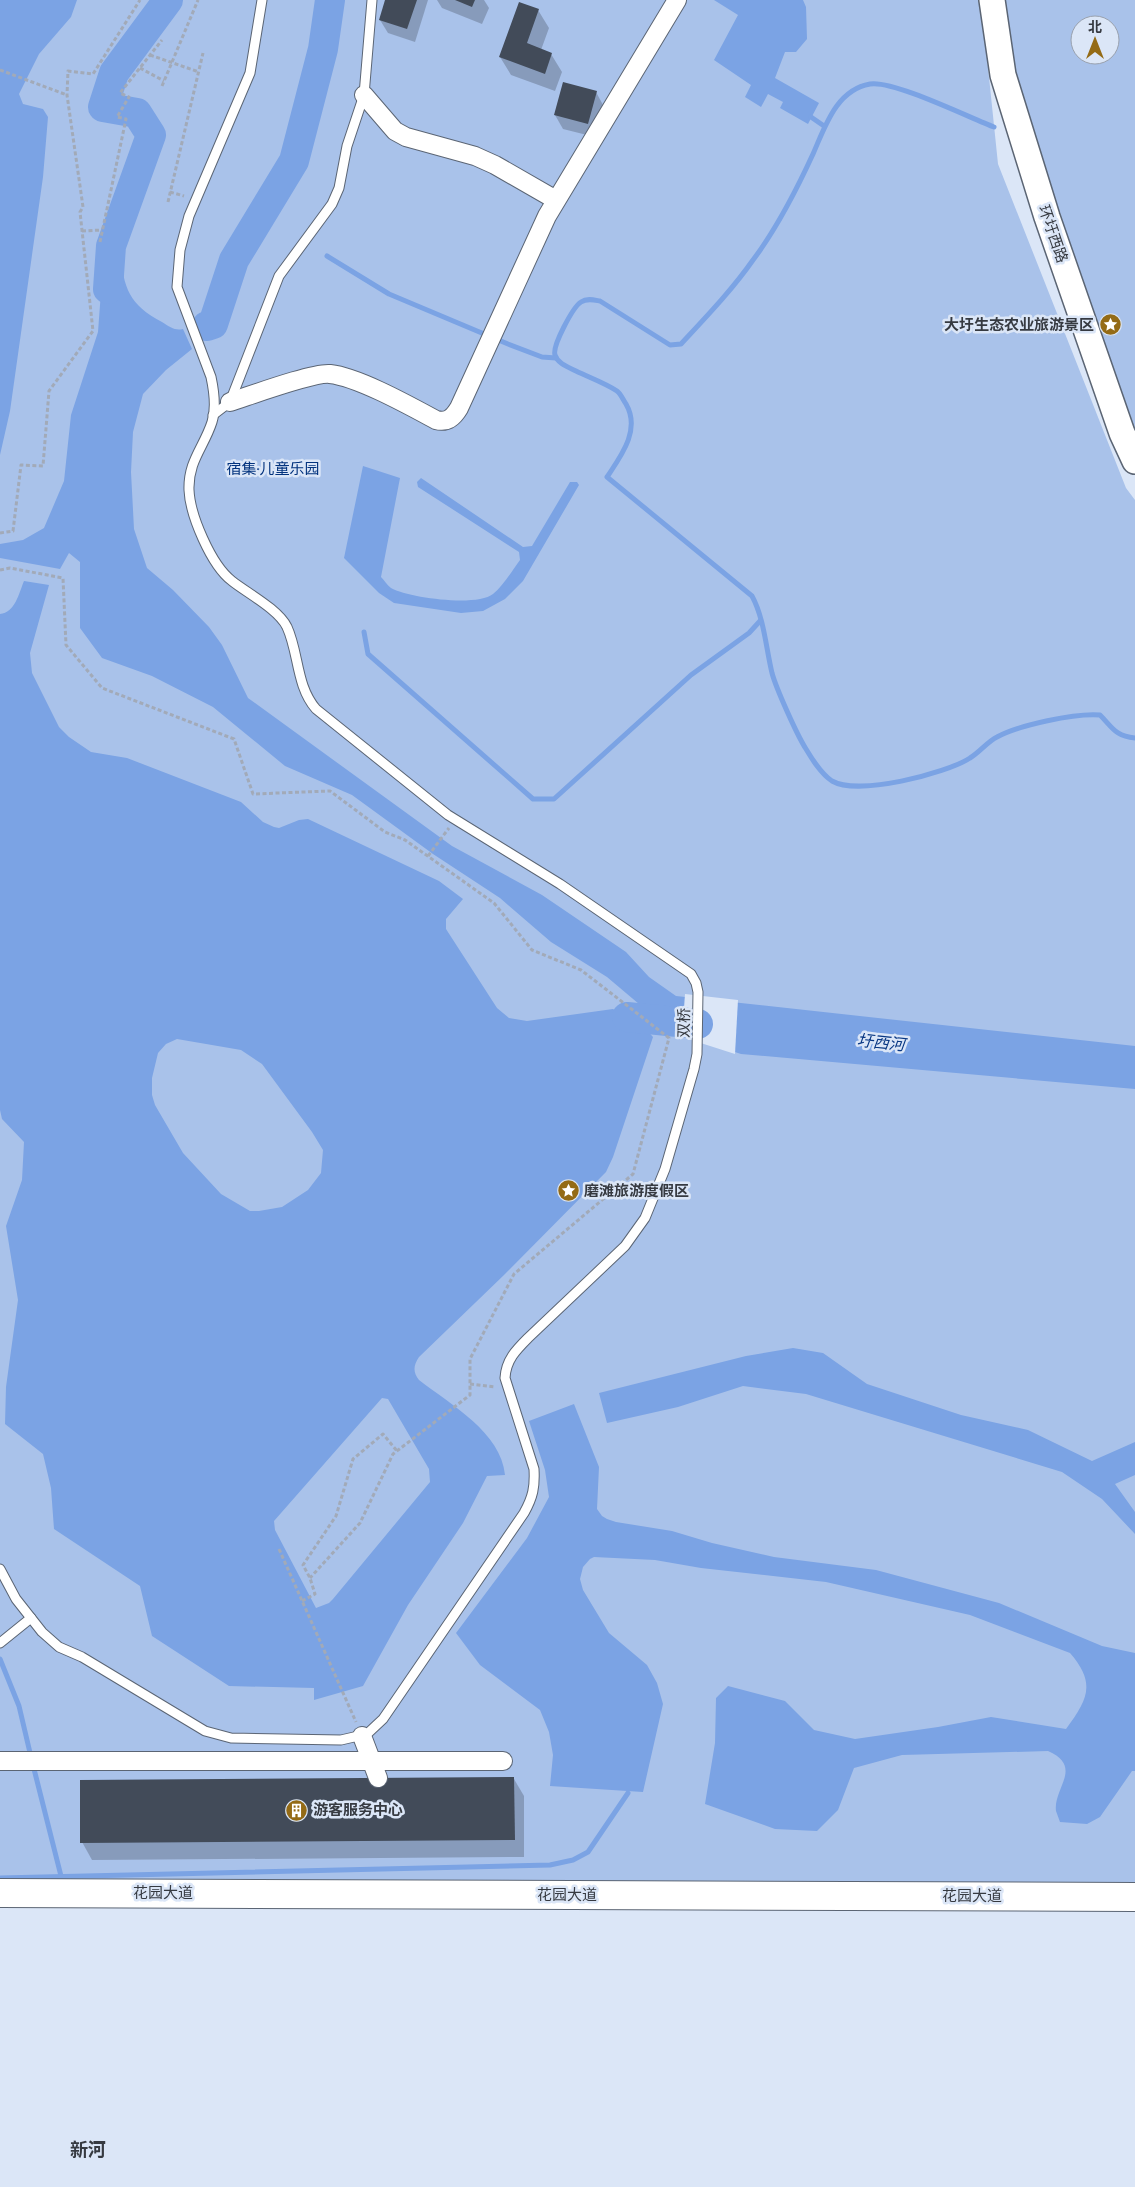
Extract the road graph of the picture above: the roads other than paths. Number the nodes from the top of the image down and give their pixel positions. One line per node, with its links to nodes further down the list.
1 (262, 0): 8 (lane)
2 (372, 0): 5 (lane)
3 (677, 0): 6 (street)
4 (992, 0): 9 (street, 环圩西路)
5 (364, 95): 6 (street); 7 (lane)
6 (556, 200): 7 (street)
7 (230, 402): 8 (lane)
8 (214, 415): 14 (lane, 双桥)
9 (1128, 434): 10 (street, 环圩西路)
10 (1135, 461)
11 (0, 1569): 12 (lane)
12 (30, 1618): 13 (lane); 14 (lane)
13 (0, 1643)
14 (362, 1736): 16 (street)
15 (0, 1761): 16 (street)
16 (371, 1761): 17 (street); 18 (street)
17 (503, 1761)
18 (378, 1778)
19 (0, 1893): 20 (main road, 花园大道)
20 (1135, 1896)
21 (1135, 1905): 22 (main road, 花园大道)
22 (0, 1907)

